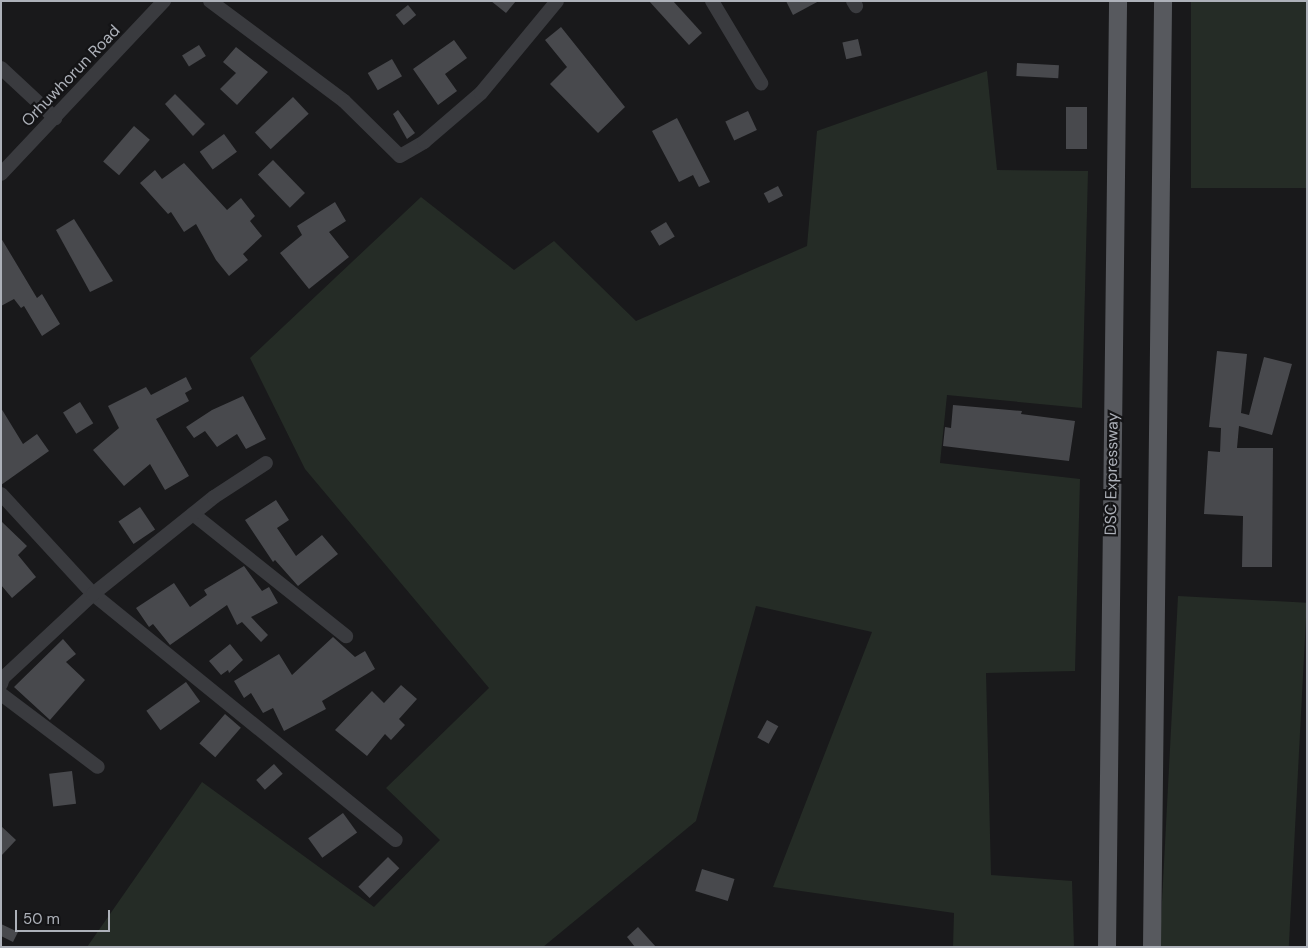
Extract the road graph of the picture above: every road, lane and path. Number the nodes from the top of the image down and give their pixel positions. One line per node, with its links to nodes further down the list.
1 (164, 1): 9 (street, Orhuwhorun Road)
2 (210, 1): 3 (street)
3 (557, 1)
4 (712, 1): 8 (street)
5 (1118, 1): 20 (main road, DSC Expressway)
6 (1163, 1): 21 (main road)
7 (1, 68): 9 (street)
8 (761, 83)
9 (55, 118): 10 (street, Orhuwhorun Road)
10 (1, 174)
11 (266, 463): 13 (street)
12 (1, 494): 14 (street)
13 (193, 514): 14 (street); 15 (street)
14 (93, 594): 16 (street); 19 (street)
15 (346, 636)
16 (1, 684)
17 (1, 694): 18 (street)
18 (98, 767)
19 (396, 840)
20 (1107, 947)
21 (1152, 947)

